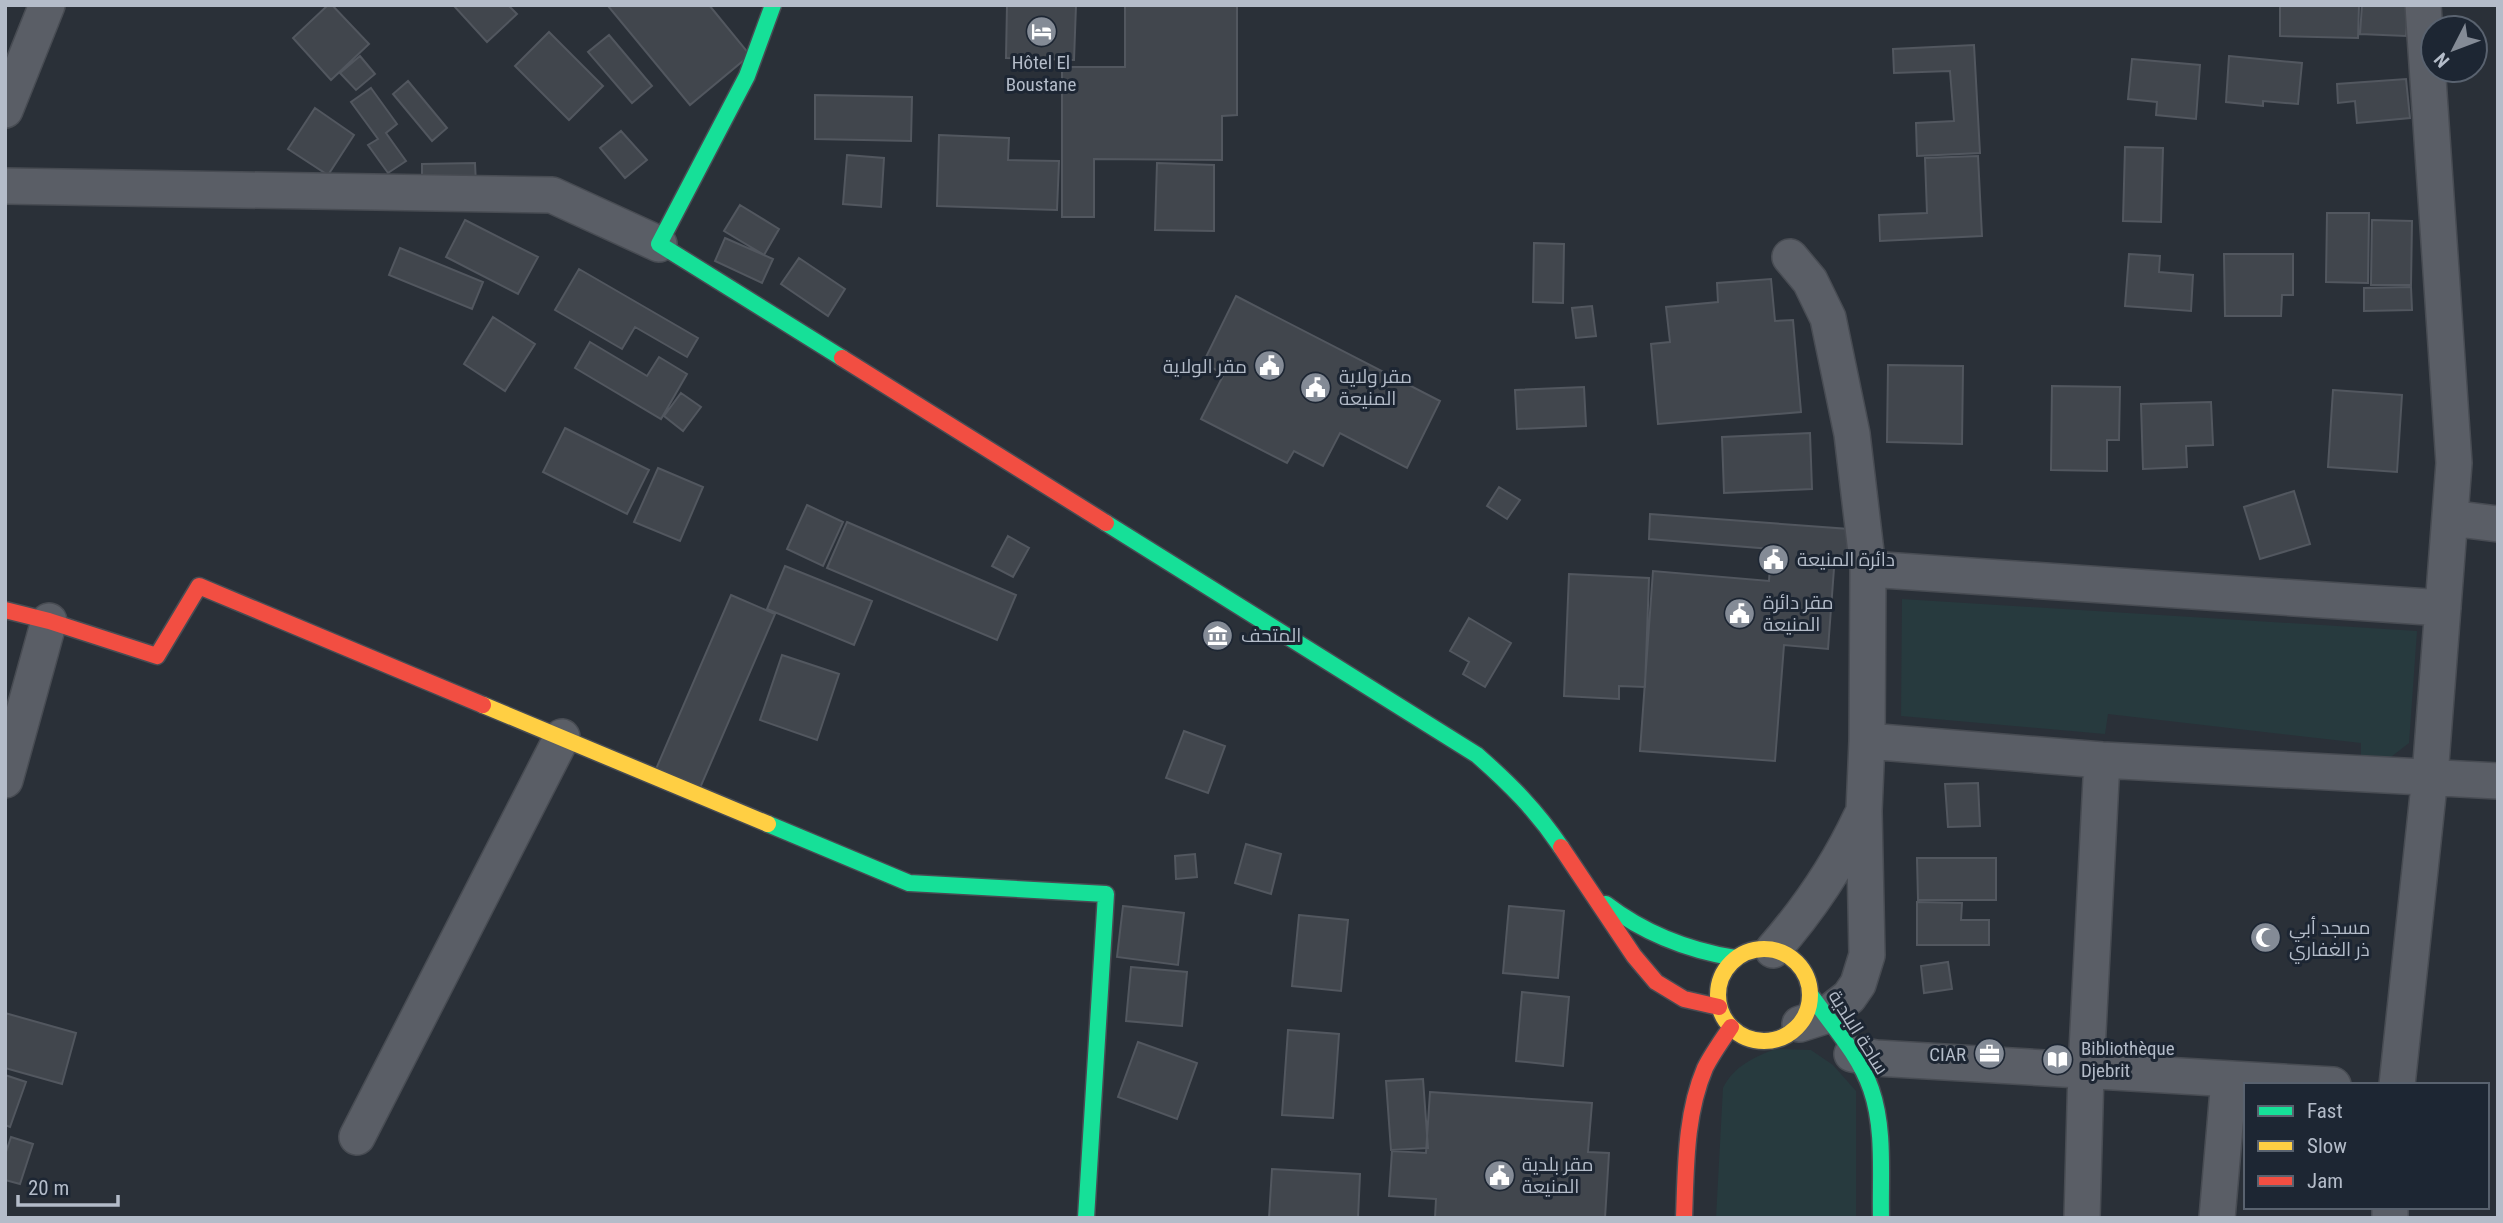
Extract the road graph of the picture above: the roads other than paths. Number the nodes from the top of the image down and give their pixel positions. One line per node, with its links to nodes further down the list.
1 (47, 5): 4 (street)
2 (773, 5): 6 (street)
3 (2423, 5): 8 (street)
4 (5, 110)
5 (5, 186): 6 (street)
6 (659, 244): 21 (street)
7 (1790, 257): 10 (street)
8 (2450, 518): 9 (street); 11 (street)
9 (2498, 524)
10 (1868, 569): 11 (street); 15 (street)
11 (2443, 608): 17 (street)
12 (5, 610): 13 (street)
13 (49, 621): 14 (street); 18 (street)
14 (562, 737): 32 (street); 33 (street)
15 (1867, 741): 16 (street); 20 (street)
16 (2102, 760): 17 (street); 28 (street)
17 (2430, 776): 19 (street); 31 (street)
18 (5, 780)
19 (2498, 781)
20 (1864, 811): 22 (street); 25 (street)
21 (1588, 889): 23 (street); 24 (street)
22 (1773, 950): 23 (street); 25 (street)
23 (1735, 958): 24 (street)
24 (1719, 1007): 26 (street)
25 (1812, 1012): 26 (street); 27 (street, ساحة البلدية)
26 (1731, 1027): 34 (street)
27 (1852, 1054): 28 (street); 35 (street, ساحة البلدية)
28 (2086, 1070): 29 (street); 36 (street)
29 (2229, 1079): 30 (street); 37 (street)
30 (2298, 1083)
31 (2397, 1083)
32 (357, 1137)
33 (1086, 1218)
34 (1684, 1218)
35 (1881, 1218)
36 (2082, 1218)
37 (2217, 1218)

